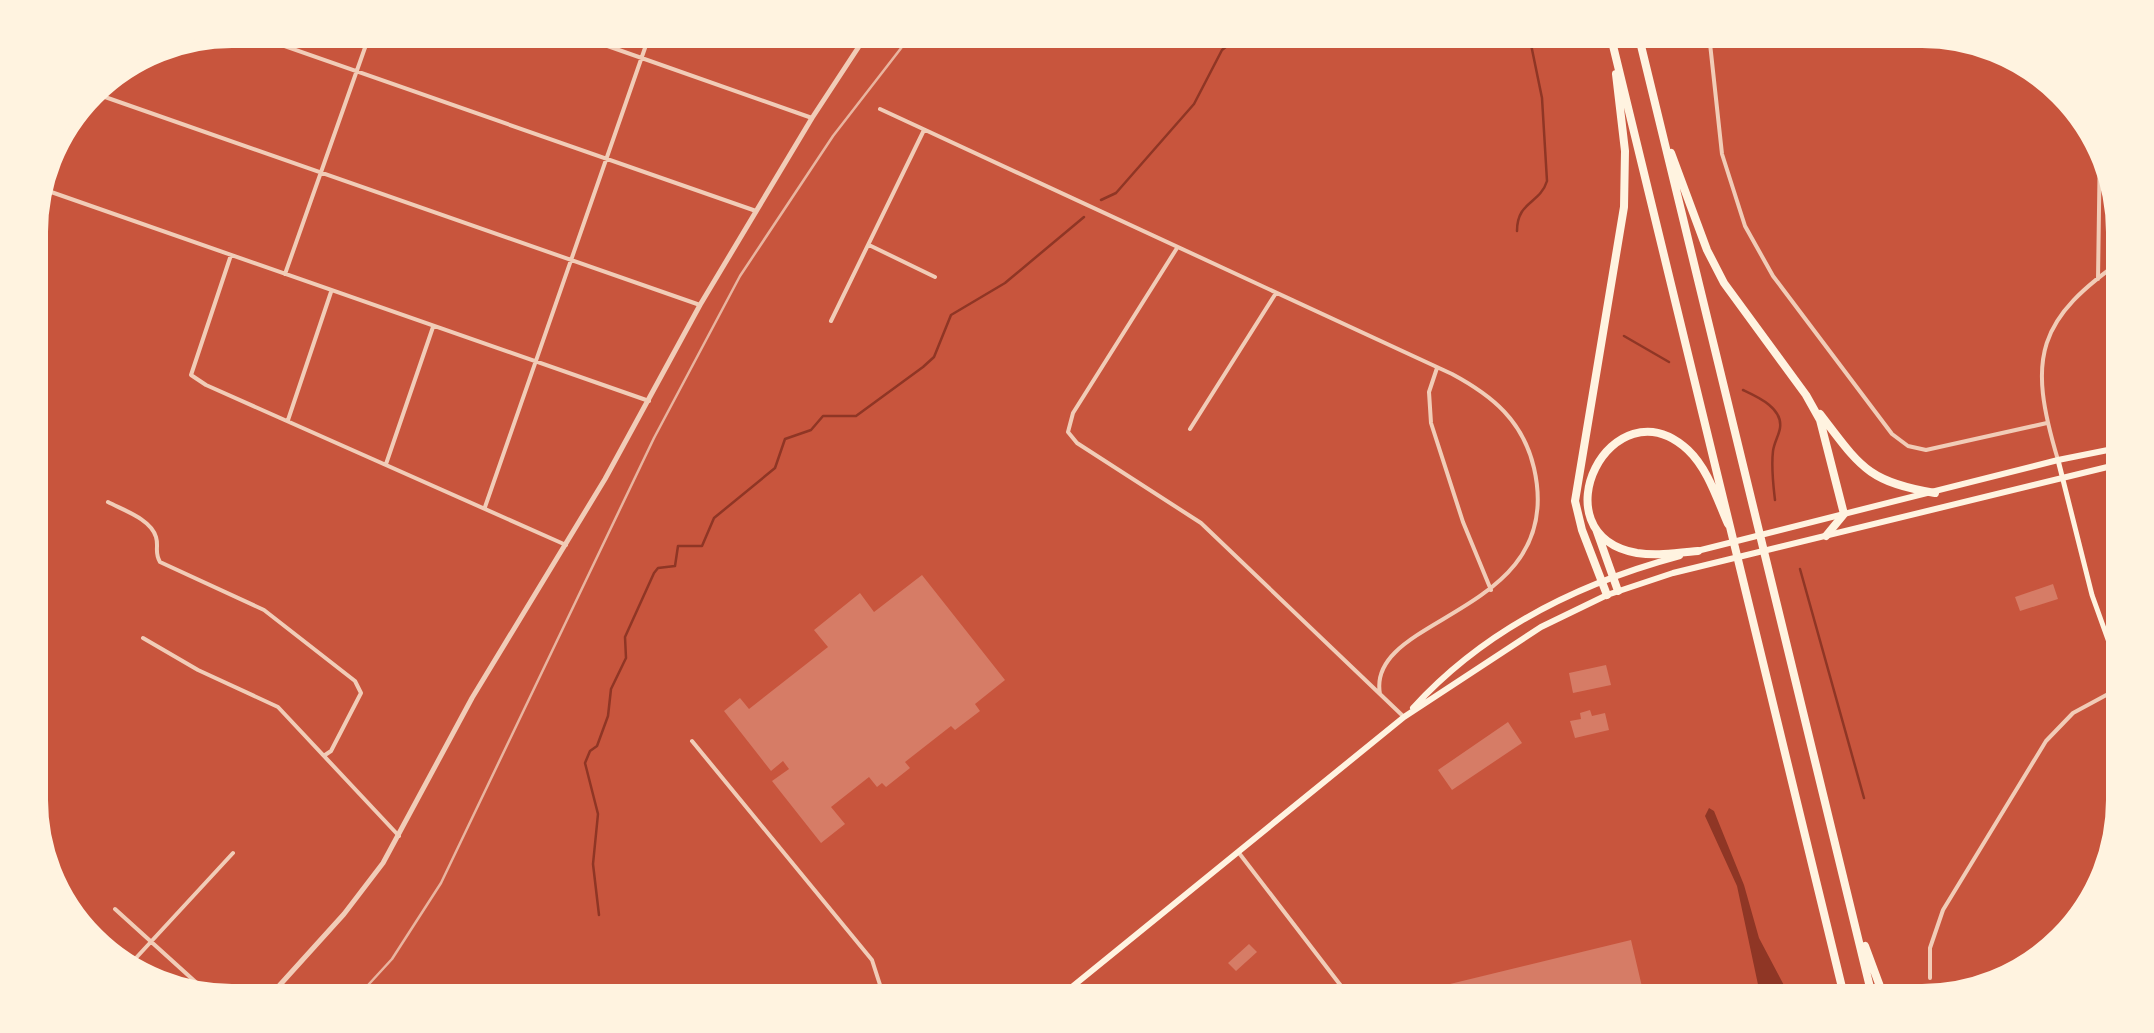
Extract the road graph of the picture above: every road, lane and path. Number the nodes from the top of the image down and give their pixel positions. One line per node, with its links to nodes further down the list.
1 (273, 42): 11 (street)
2 (367, 42): 11 (street)
3 (596, 42): 10 (street)
4 (647, 42): 10 (street)
5 (861, 42): 15 (street)
6 (1611, 42): 57 (highway)
7 (1612, 42): 53 (highway)
8 (1640, 42): 13 (highway)
9 (1710, 42): 40 (street)
10 (641, 58): 15 (street); 17 (street)
11 (356, 71): 17 (street); 19 (street)
12 (101, 95): 19 (street)
13 (1655, 106): 37 (highway); 72 (highway)
14 (880, 109): 16 (street)
15 (812, 118): 21 (street)
16 (924, 130): 22 (street); 23 (street)
17 (606, 158): 21 (street); 25 (street)
18 (2100, 168): 29 (street)
19 (322, 172): 25 (street); 27 (street)
20 (47, 191): 24 (street)
21 (756, 211): 32 (street)
22 (869, 245): 28 (street); 33 (street)
23 (1177, 248): 31 (street); 64 (street)
24 (231, 255): 27 (street); 39 (street)
25 (570, 260): 32 (street); 35 (street)
26 (2112, 269): 29 (street)
27 (285, 274): 30 (street)
28 (934, 277)
29 (2098, 279): 40 (street)
30 (332, 290): 34 (street); 39 (street)
31 (1276, 293): 36 (street); 41 (street)
32 (700, 304): 38 (street)
33 (831, 321)
34 (434, 326): 35 (street); 44 (street)
35 (535, 361): 38 (street); 49 (street)
36 (1437, 368): 58 (street); 58 (street)
37 (1806, 395): 47 (highway); 50 (highway)
38 (649, 401): 54 (street)
39 (288, 420): 44 (street)
40 (2047, 423): 43 (street)
41 (1190, 429)
42 (2112, 449): 43 (main road)
43 (2058, 460): 46 (main road); 47 (main road)
44 (386, 464): 49 (street)
45 (2112, 466): 46 (main road)
46 (2063, 478): 52 (main road); 62 (main road)
47 (1934, 493): 50 (main road)
48 (108, 502): 67 (street)
49 (484, 508): 54 (street)
50 (1844, 514): 52 (highway); 55 (main road)
51 (1595, 525): 53 (highway); 55 (highway); 56 (highway)
52 (1826, 536): 59 (main road)
53 (1736, 543): 78 (highway)
54 (566, 545): 68 (street)
55 (1698, 551): 56 (main road)
56 (1613, 576): 57 (main road); 59 (highway)
57 (1601, 581): 60 (highway); 65 (main road)
58 (1491, 590): 64 (street)
59 (1618, 591): 60 (main road)
60 (1607, 595): 65 (main road)
61 (143, 638): 67 (street)
62 (2112, 654)
63 (2112, 692): 75 (street)
64 (1380, 694): 65 (street)
65 (1404, 717): 69 (main road)
66 (692, 740): 82 (street)
67 (325, 755): 68 (street)
68 (399, 836): 81 (street)
69 (1238, 852): 77 (street); 83 (main road)
70 (233, 853): 73 (street)
71 (115, 909): 73 (street)
72 (1852, 910): 79 (highway); 80 (highway)
73 (150, 942): 74 (street); 76 (street)
74 (132, 962)
75 (1930, 978)
76 (202, 988)
77 (1344, 990)
78 (1843, 990)
79 (1871, 990)
80 (1881, 990)
81 (275, 991)
82 (882, 991)
83 (1068, 991)

